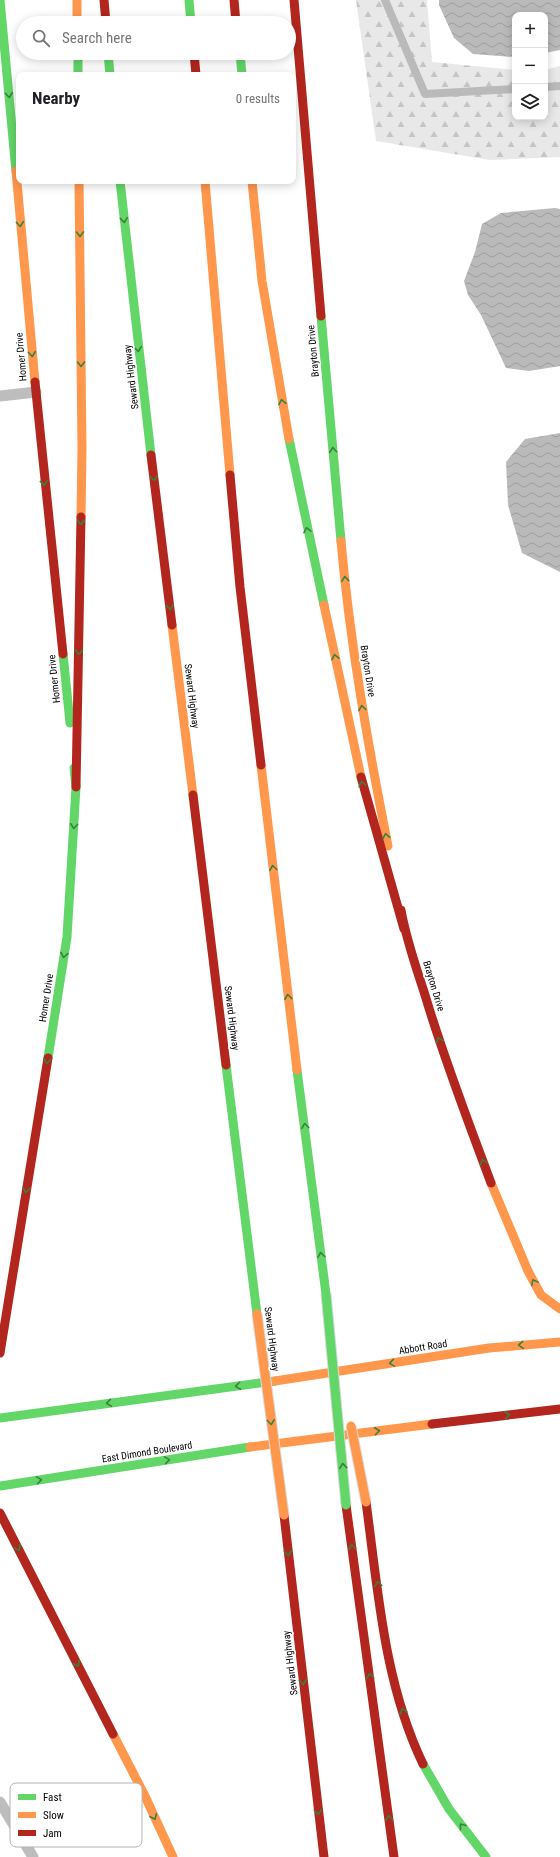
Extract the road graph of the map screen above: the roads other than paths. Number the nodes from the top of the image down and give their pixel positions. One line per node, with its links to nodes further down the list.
1 (0, 0): 21 (main road, Homer Drive, one-way to 21)
2 (77, 0): 7 (main road)
3 (104, 0): 8 (main road)
4 (189, 0): 9 (main road)
5 (234, 0): 10 (main road)
6 (294, 0): 11 (main road, Brayton Drive, one-way to 6)
7 (78, 16)
8 (105, 16)
9 (190, 16)
10 (235, 16)
11 (295, 16)
12 (296, 23): 30 (main road, Brayton Drive, one-way to 12)
13 (78, 60): 17 (main road)
14 (109, 60): 18 (main road)
15 (195, 60): 19 (main road)
16 (241, 60): 20 (main road)
17 (78, 72)
18 (110, 72)
19 (196, 72)
20 (242, 72)
21 (16, 174)
22 (17, 184): 27 (main road, Homer Drive, one-way to 27)
23 (79, 184): 29 (main road, one-way to 29)
24 (120, 184): 48 (main road, Seward Highway, one-way to 48, bridge)
25 (205, 184): 31 (main road, one-way to 25)
26 (252, 184): 30 (main road, one-way to 26)
27 (36, 392): 28 (lane); 29 (main road, Homer Drive, one-way to 29)
28 (0, 396)
29 (76, 787): 34 (main road, Homer Drive, one-way to 34)
30 (404, 929): 32 (main road, Brayton Drive, one-way to 30)
31 (326, 1294): 35 (main road, bridge); 49 (main road, one-way to 31, bridge)
32 (560, 1309)
33 (560, 1342): 38 (main road, Abbott Road, one-way to 38)
34 (0, 1353)
35 (345, 1394)
36 (560, 1409): 39 (main road, East Dimond Boulevard, one-way to 36)
37 (350, 1417): 50 (main road, one-way to 37, bridge)
38 (0, 1418)
39 (0, 1486)
40 (0, 1513): 41 (main road, one-way to 41)
41 (138, 1783)
42 (142, 1790): 47 (main road, one-way to 47)
43 (0, 1802): 44 (lane)
44 (10, 1819)
45 (27, 1847): 46 (lane)
46 (33, 1857)
47 (173, 1857)
48 (324, 1857)
49 (394, 1857)
50 (486, 1857)

